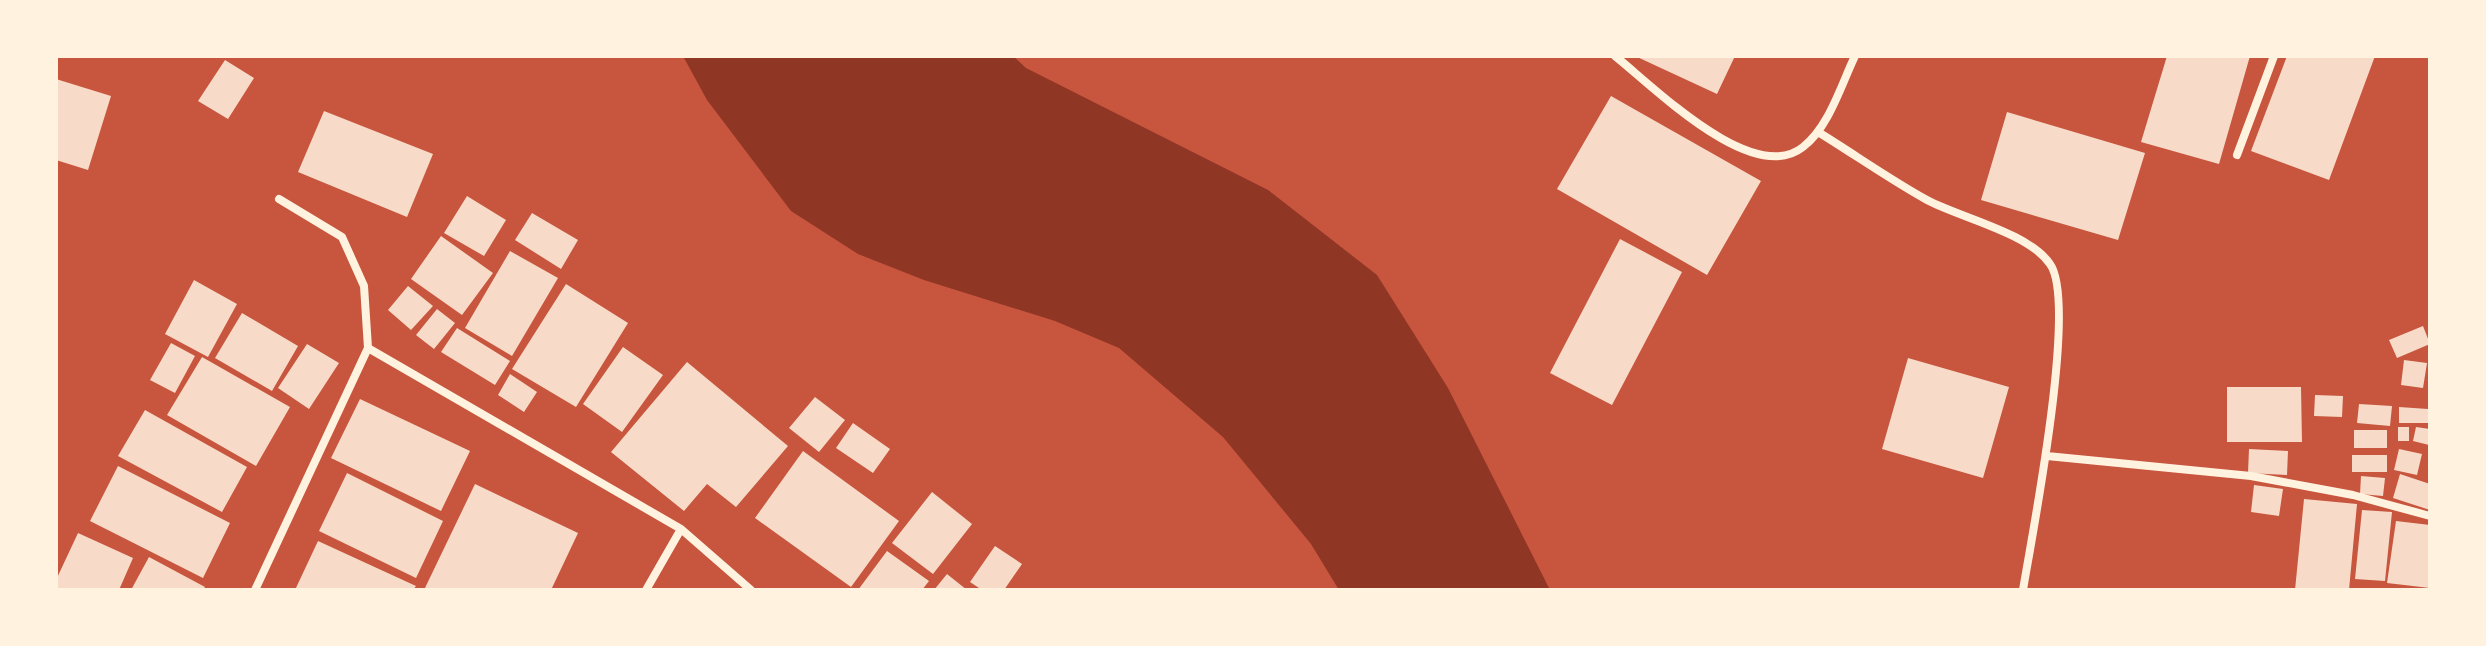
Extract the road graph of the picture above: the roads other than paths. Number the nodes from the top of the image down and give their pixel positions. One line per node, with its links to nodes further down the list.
1 (1615, 56): 4 (street)
2 (1855, 56): 4 (street)
3 (2274, 56): 5 (street)
4 (1818, 132): 8 (street)
5 (2237, 155)
6 (279, 199): 7 (street)
7 (368, 348): 10 (street); 11 (street)
8 (2047, 456): 9 (street); 14 (street)
9 (2430, 516)
10 (681, 529): 12 (street); 13 (street)
11 (255, 590)
12 (646, 590)
13 (751, 590)
14 (2023, 590)

